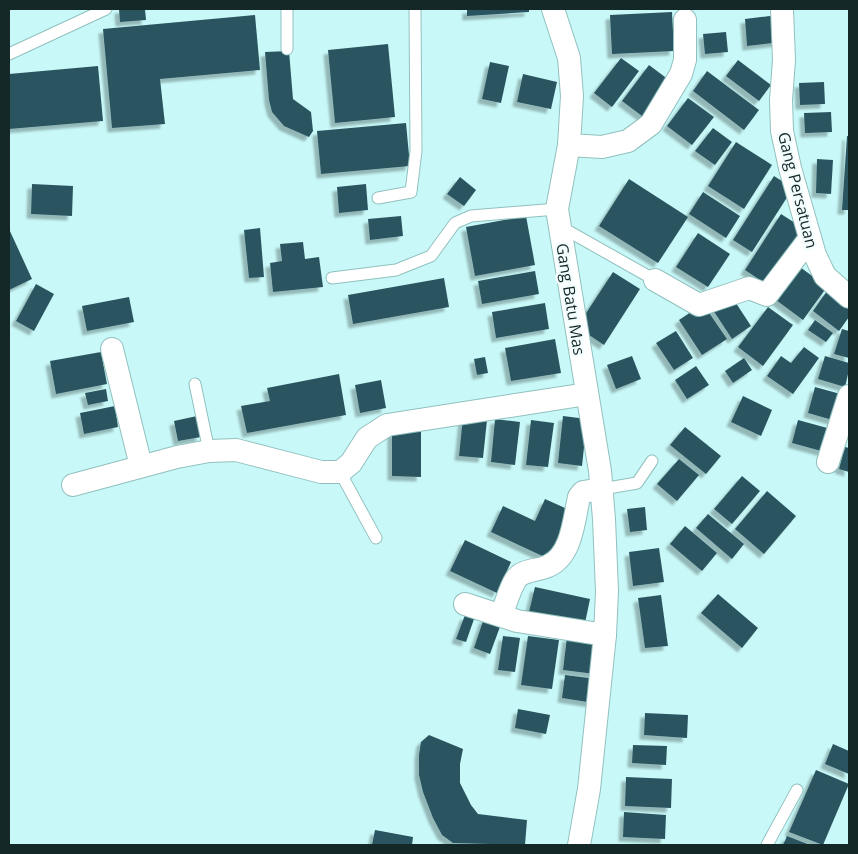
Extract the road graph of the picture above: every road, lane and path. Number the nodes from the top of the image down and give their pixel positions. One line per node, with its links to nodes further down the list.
1 (106, 9): 8 (lane)
2 (287, 9): 7 (lane)
3 (415, 9): 10 (lane)
4 (553, 9): 9 (street, Gang Batu Mas)
5 (782, 9): 12 (street, Gang Persatuan)
6 (685, 20): 9 (street)
7 (287, 49)
8 (9, 54)
9 (569, 145): 11 (street, Gang Batu Mas)
10 (378, 198)
11 (558, 218): 13 (lane); 14 (lane); 18 (street, Gang Batu Mas)
12 (810, 238): 14 (street); 15 (street, Gang Persatuan)
13 (332, 278)
14 (655, 280)
15 (849, 297)
16 (112, 349): 23 (street)
17 (196, 384): 20 (lane)
18 (587, 394): 24 (street); 26 (street, Gang Batu Mas)
19 (849, 396): 22 (street)
20 (210, 451): 23 (street); 24 (street)
21 (652, 461): 26 (lane)
22 (828, 462)
23 (141, 466): 25 (street)
24 (340, 472): 27 (lane)
25 (73, 485)
26 (602, 490): 29 (street); 30 (street, Gang Batu Mas)
27 (376, 538)
28 (465, 604): 29 (street)
29 (501, 616): 30 (street)
30 (605, 635): 32 (street, Gang Batu Mas)
31 (797, 790): 33 (lane)
32 (579, 845)
33 (767, 845)

